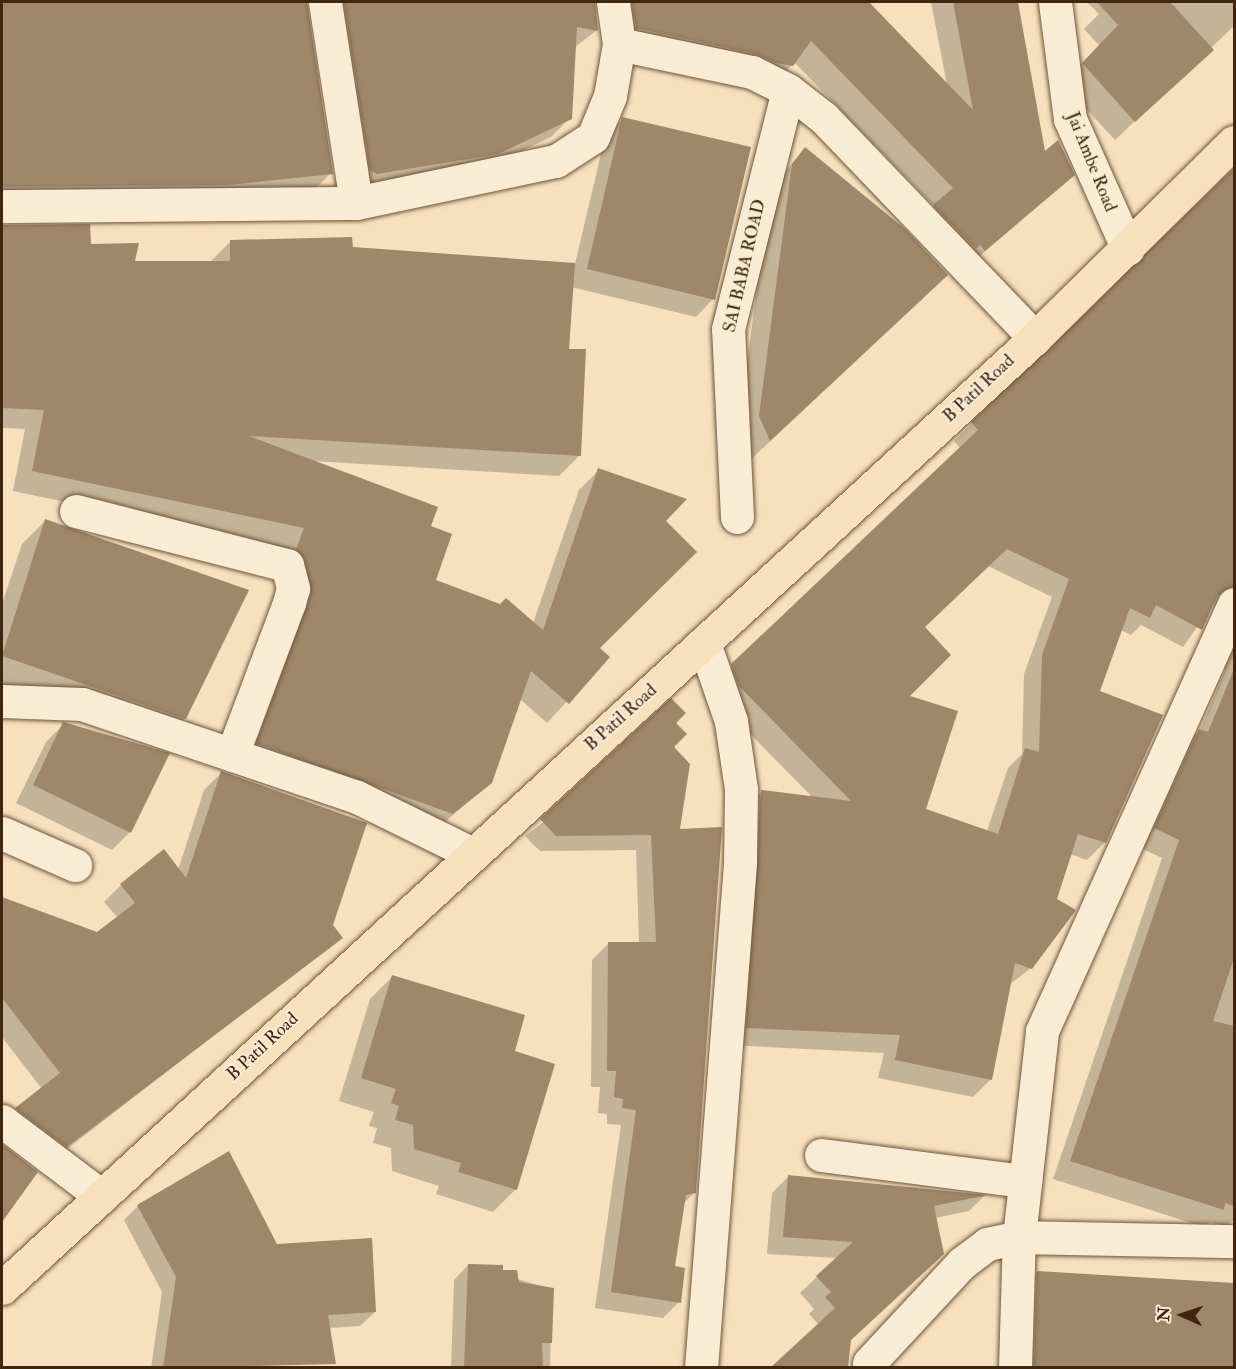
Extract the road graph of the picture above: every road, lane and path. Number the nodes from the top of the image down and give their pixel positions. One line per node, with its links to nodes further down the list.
1 (325, 2): 7 (street)
2 (613, 2): 4 (street)
3 (1055, 2): 9 (street, Jai Ambe Road)
4 (619, 44): 5 (street); 7 (street)
5 (788, 90): 10 (street); 12 (street, SAI BABA ROAD)
6 (1234, 142): 9 (main road, B Patil Road)
7 (356, 202): 8 (street)
8 (2, 206)
9 (1128, 249): 10 (main road, B Patil Road)
10 (1035, 338): 14 (main road, B Patil Road)
11 (76, 511): 16 (street)
12 (737, 516)
13 (1234, 604): 22 (street)
14 (704, 643): 18 (main road, B Patil Road); 28 (street)
15 (2, 700): 16 (street)
16 (232, 754): 18 (street)
17 (2, 833): 19 (street)
18 (473, 854): 23 (main road, B Patil Road)
19 (75, 865)
20 (2, 1121): 23 (street)
21 (821, 1155): 22 (street)
22 (1025, 1181): 24 (street)
23 (100, 1196): 26 (main road, B Patil Road)
24 (1019, 1238): 25 (street); 27 (street); 29 (street)
25 (1234, 1241)
26 (2, 1288)
27 (869, 1363)
28 (701, 1368)
29 (1015, 1368)

